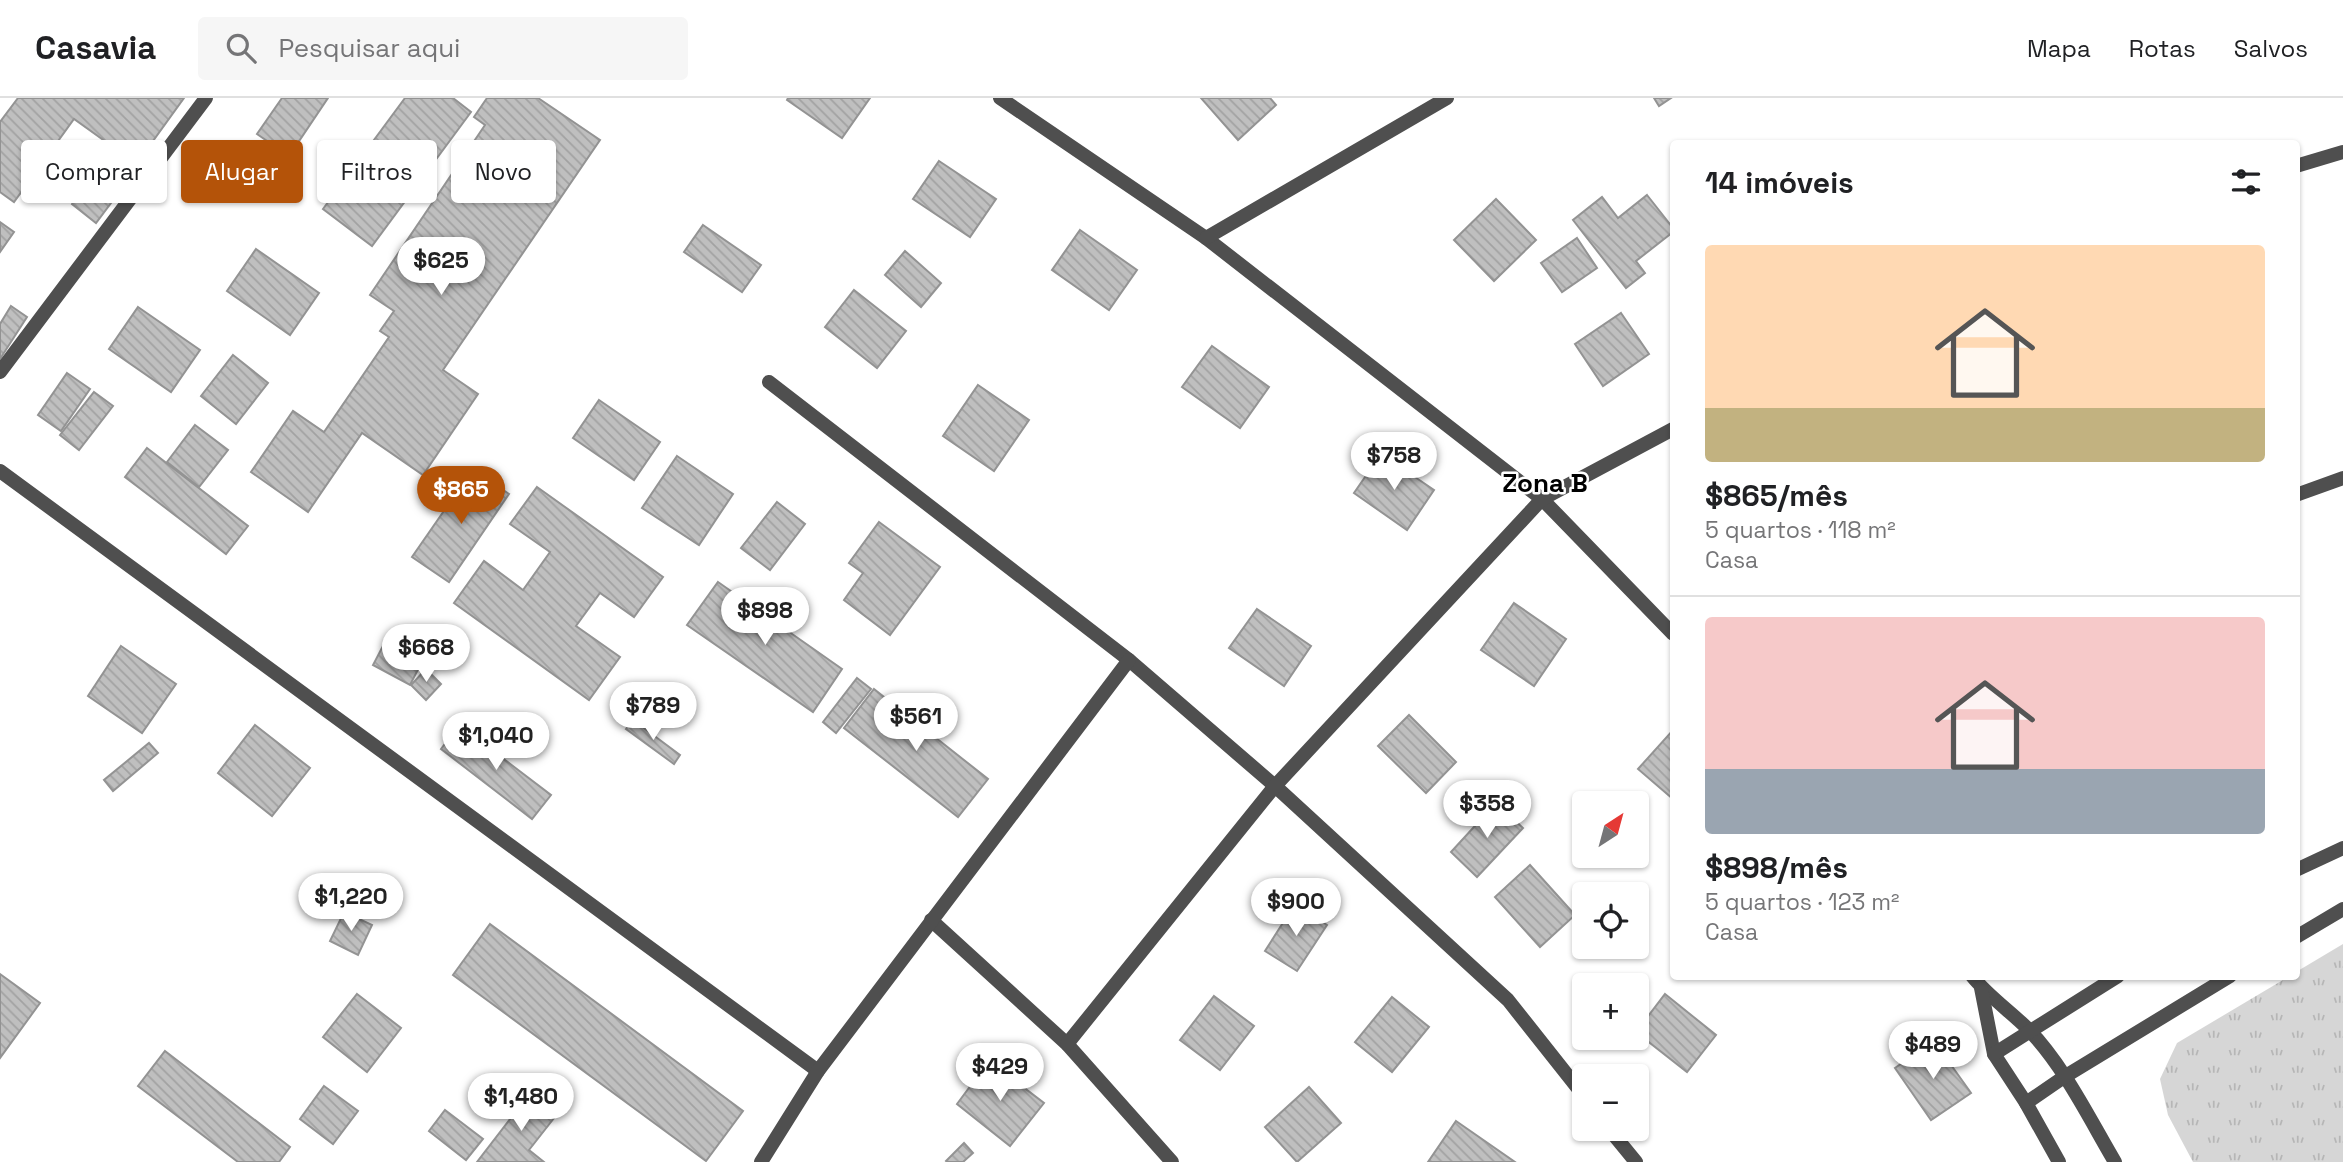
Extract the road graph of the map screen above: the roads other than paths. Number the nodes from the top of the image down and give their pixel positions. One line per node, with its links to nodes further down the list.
1 (206, 98): 7 (street)
2 (1000, 98): 6 (street)
3 (1447, 98): 6 (street)
4 (2343, 152): 5 (street)
5 (2300, 165)
6 (1206, 238): 13 (street)
7 (0, 372)
8 (769, 382): 15 (street)
9 (1670, 431): 13 (street)
10 (0, 471): 28 (street)
11 (2343, 478): 12 (street)
12 (2300, 494)
13 (1542, 499): 14 (street); 16 (street)
14 (1670, 631)
15 (1129, 660): 16 (street); 20 (street)
16 (1275, 786): 26 (street); 30 (street)
17 (2343, 848): 18 (street)
18 (2300, 868)
19 (2343, 909): 21 (street)
20 (931, 920): 26 (street); 28 (street)
21 (2300, 935)
22 (2111, 980): 25 (street)
23 (2223, 980): 29 (street)
24 (1976, 982): 25 (street); 27 (street)
25 (2029, 1030): 27 (street); 29 (street)
26 (1067, 1044): 34 (street)
27 (1994, 1054): 31 (street)
28 (818, 1071): 33 (street)
29 (2064, 1077): 31 (street); 37 (street)
30 (1572, 1081)
31 (2026, 1103): 36 (street)
32 (1619, 1141): 35 (street)
33 (761, 1162)
34 (1172, 1162)
35 (1636, 1162)
36 (2059, 1162)
37 (2115, 1162)

